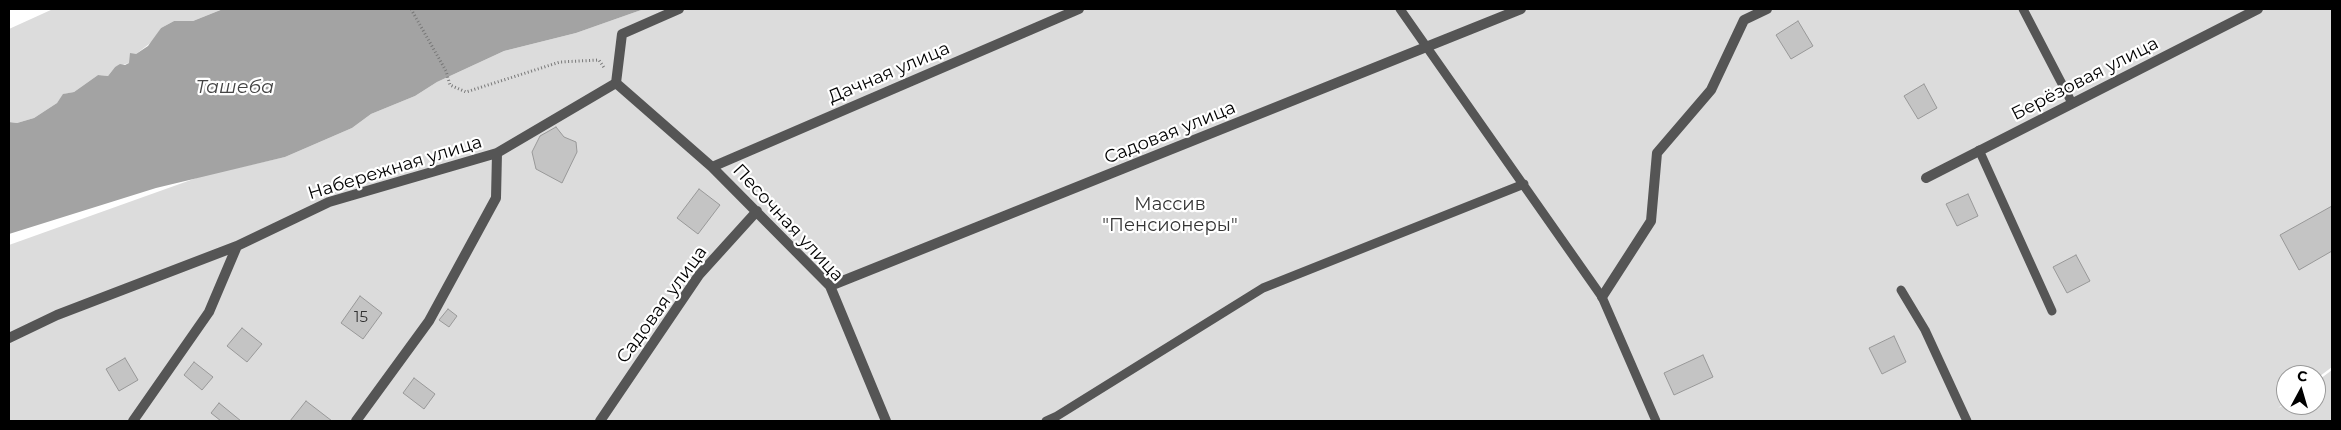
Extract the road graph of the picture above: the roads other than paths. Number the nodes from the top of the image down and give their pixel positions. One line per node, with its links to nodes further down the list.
1 (679, 9): 9 (street)
2 (1079, 9): 13 (street, Дачная улица)
3 (1400, 9): 8 (lane)
4 (1521, 9): 8 (street, Садовая улица)
5 (1767, 9): 20 (street)
6 (2023, 9): 10 (lane)
7 (2258, 9): 10 (street, Берёзовая улица)
8 (1428, 48): 15 (lane); 18 (street, Садовая улица)
9 (616, 83): 12 (street, Набережная улица); 13 (street, Песочная улица)
10 (2072, 103): 11 (street, Берёзовая улица)
11 (1979, 150): 14 (street, Берёзовая улица); 21 (lane)
12 (497, 153): 17 (street, Набережная улица); 24 (street)
13 (712, 167): 16 (street, Песочная улица)
14 (1926, 178)
15 (1524, 184): 20 (lane); 27 (lane)
16 (757, 212): 18 (street, Песочная улица); 25 (street, Садовая улица)
17 (237, 246): 22 (street, Набережная улица); 23 (street)
18 (830, 286): 26 (street, Песочная улица)
19 (1901, 290): 29 (lane)
20 (1602, 297): 28 (lane)
21 (2052, 312)
22 (9, 338)
23 (133, 421)
24 (356, 421)
25 (600, 421)
26 (886, 421)
27 (1046, 421)
28 (1656, 421)
29 (1966, 421)

